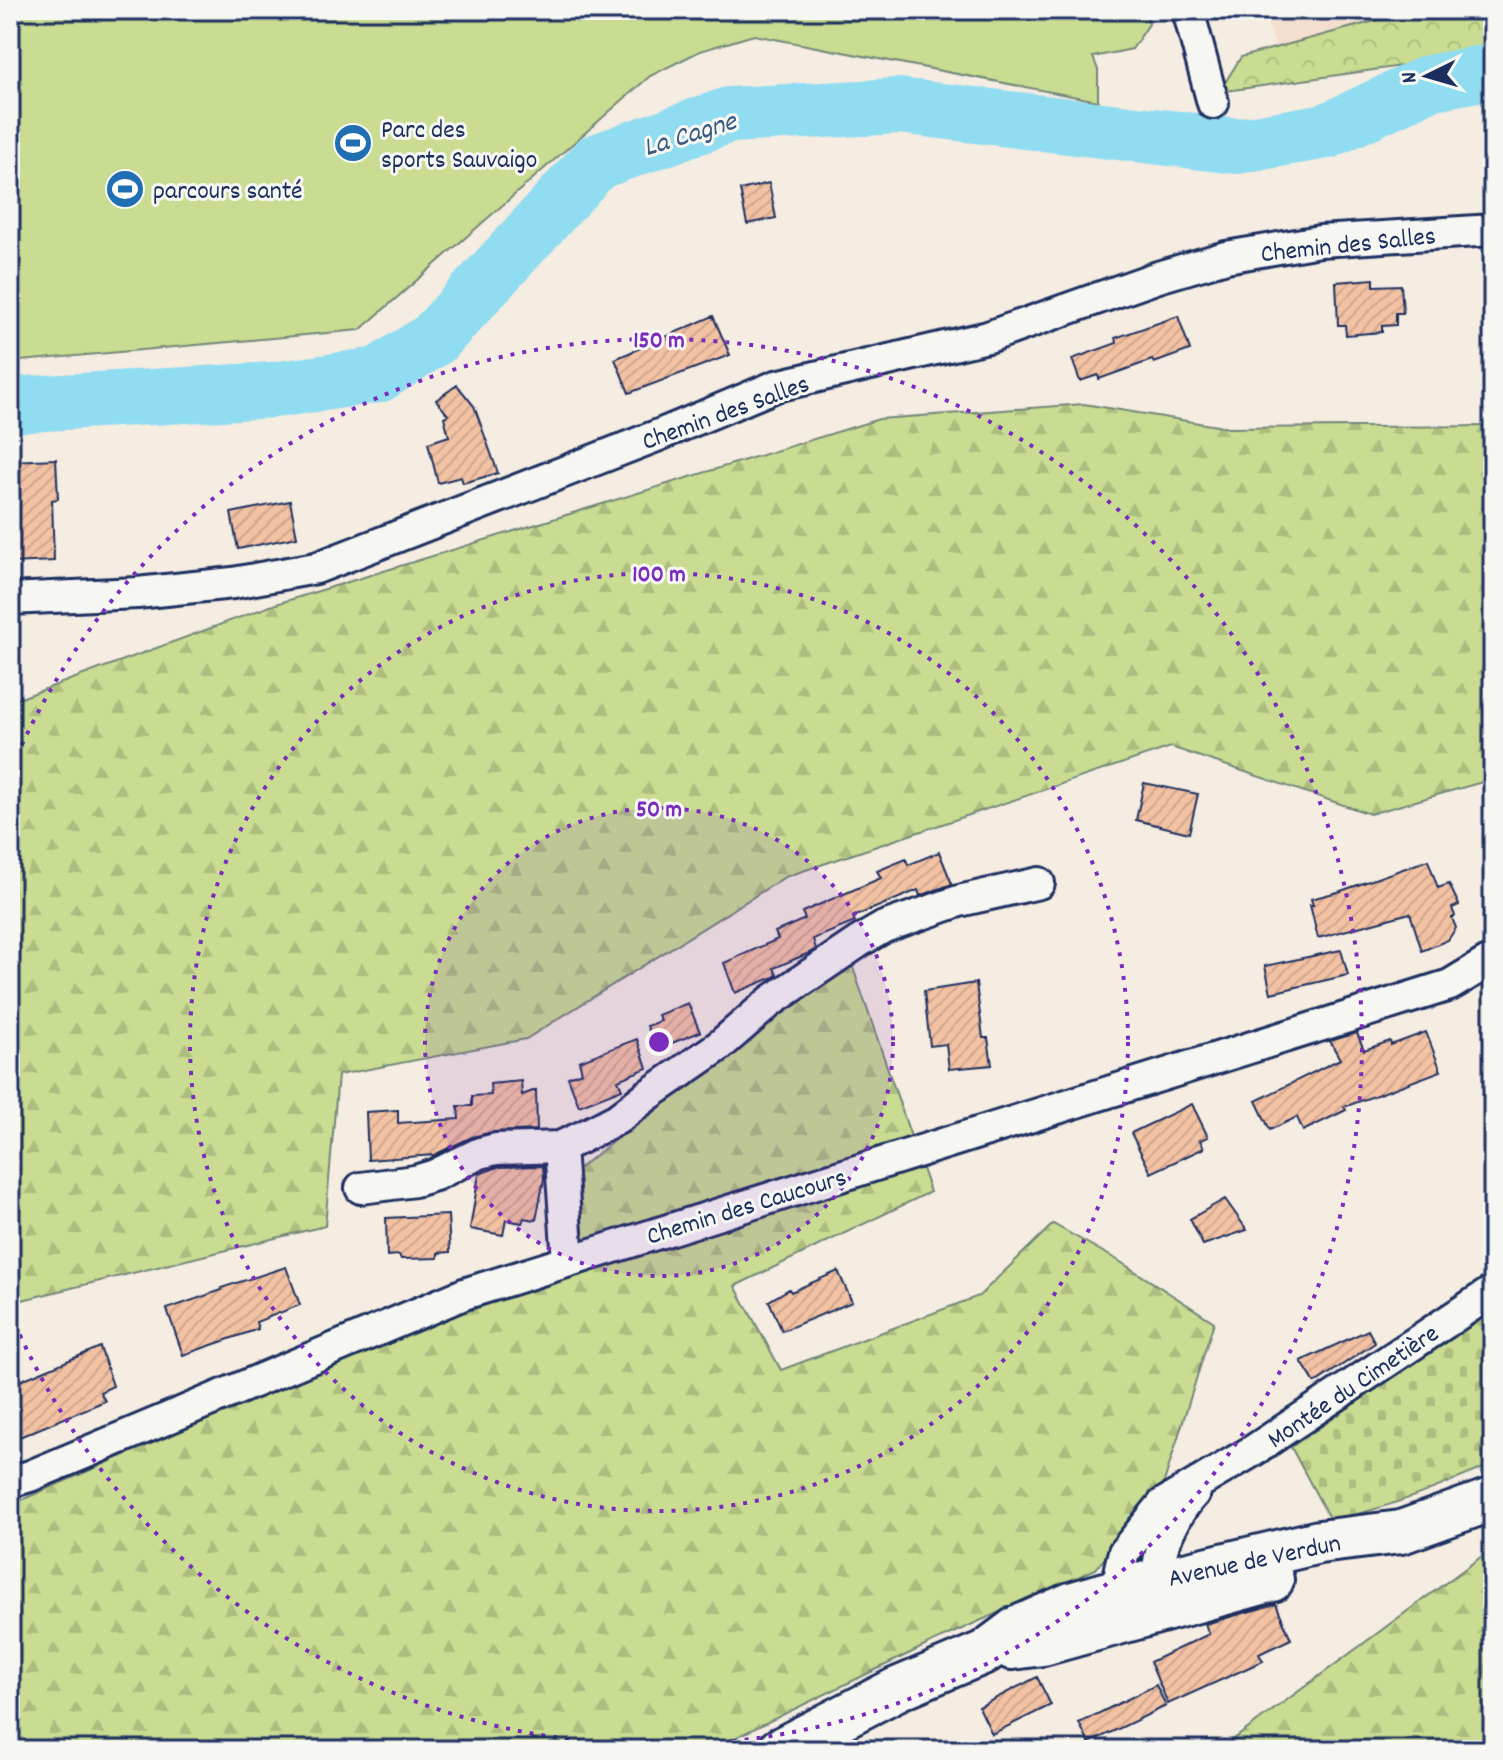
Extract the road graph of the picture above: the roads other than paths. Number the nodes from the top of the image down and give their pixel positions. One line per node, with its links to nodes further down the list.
1 (1188, 10): 2 (street)
2 (1213, 103)
3 (1493, 230): 4 (street, Chemin des Salles)
4 (10, 599)
5 (1039, 883): 7 (street)
6 (1493, 959): 9 (street, Chemin des Caucours)
7 (560, 1147): 8 (street); 9 (street)
8 (361, 1188)
9 (568, 1261): 11 (street, Chemin des Caucours)
10 (1493, 1291): 14 (street, Montée du Cimetière)
11 (10, 1482)
12 (1493, 1499): 13 (main road, Avenue de Verdun)
13 (1401, 1532): 14 (main road, Avenue de Verdun); 15 (main road)
14 (1142, 1587): 15 (street); 16 (main road, Avenue de Verdun)
15 (1226, 1594): 16 (main road)
16 (1015, 1641): 17 (main road)
17 (779, 1750)

